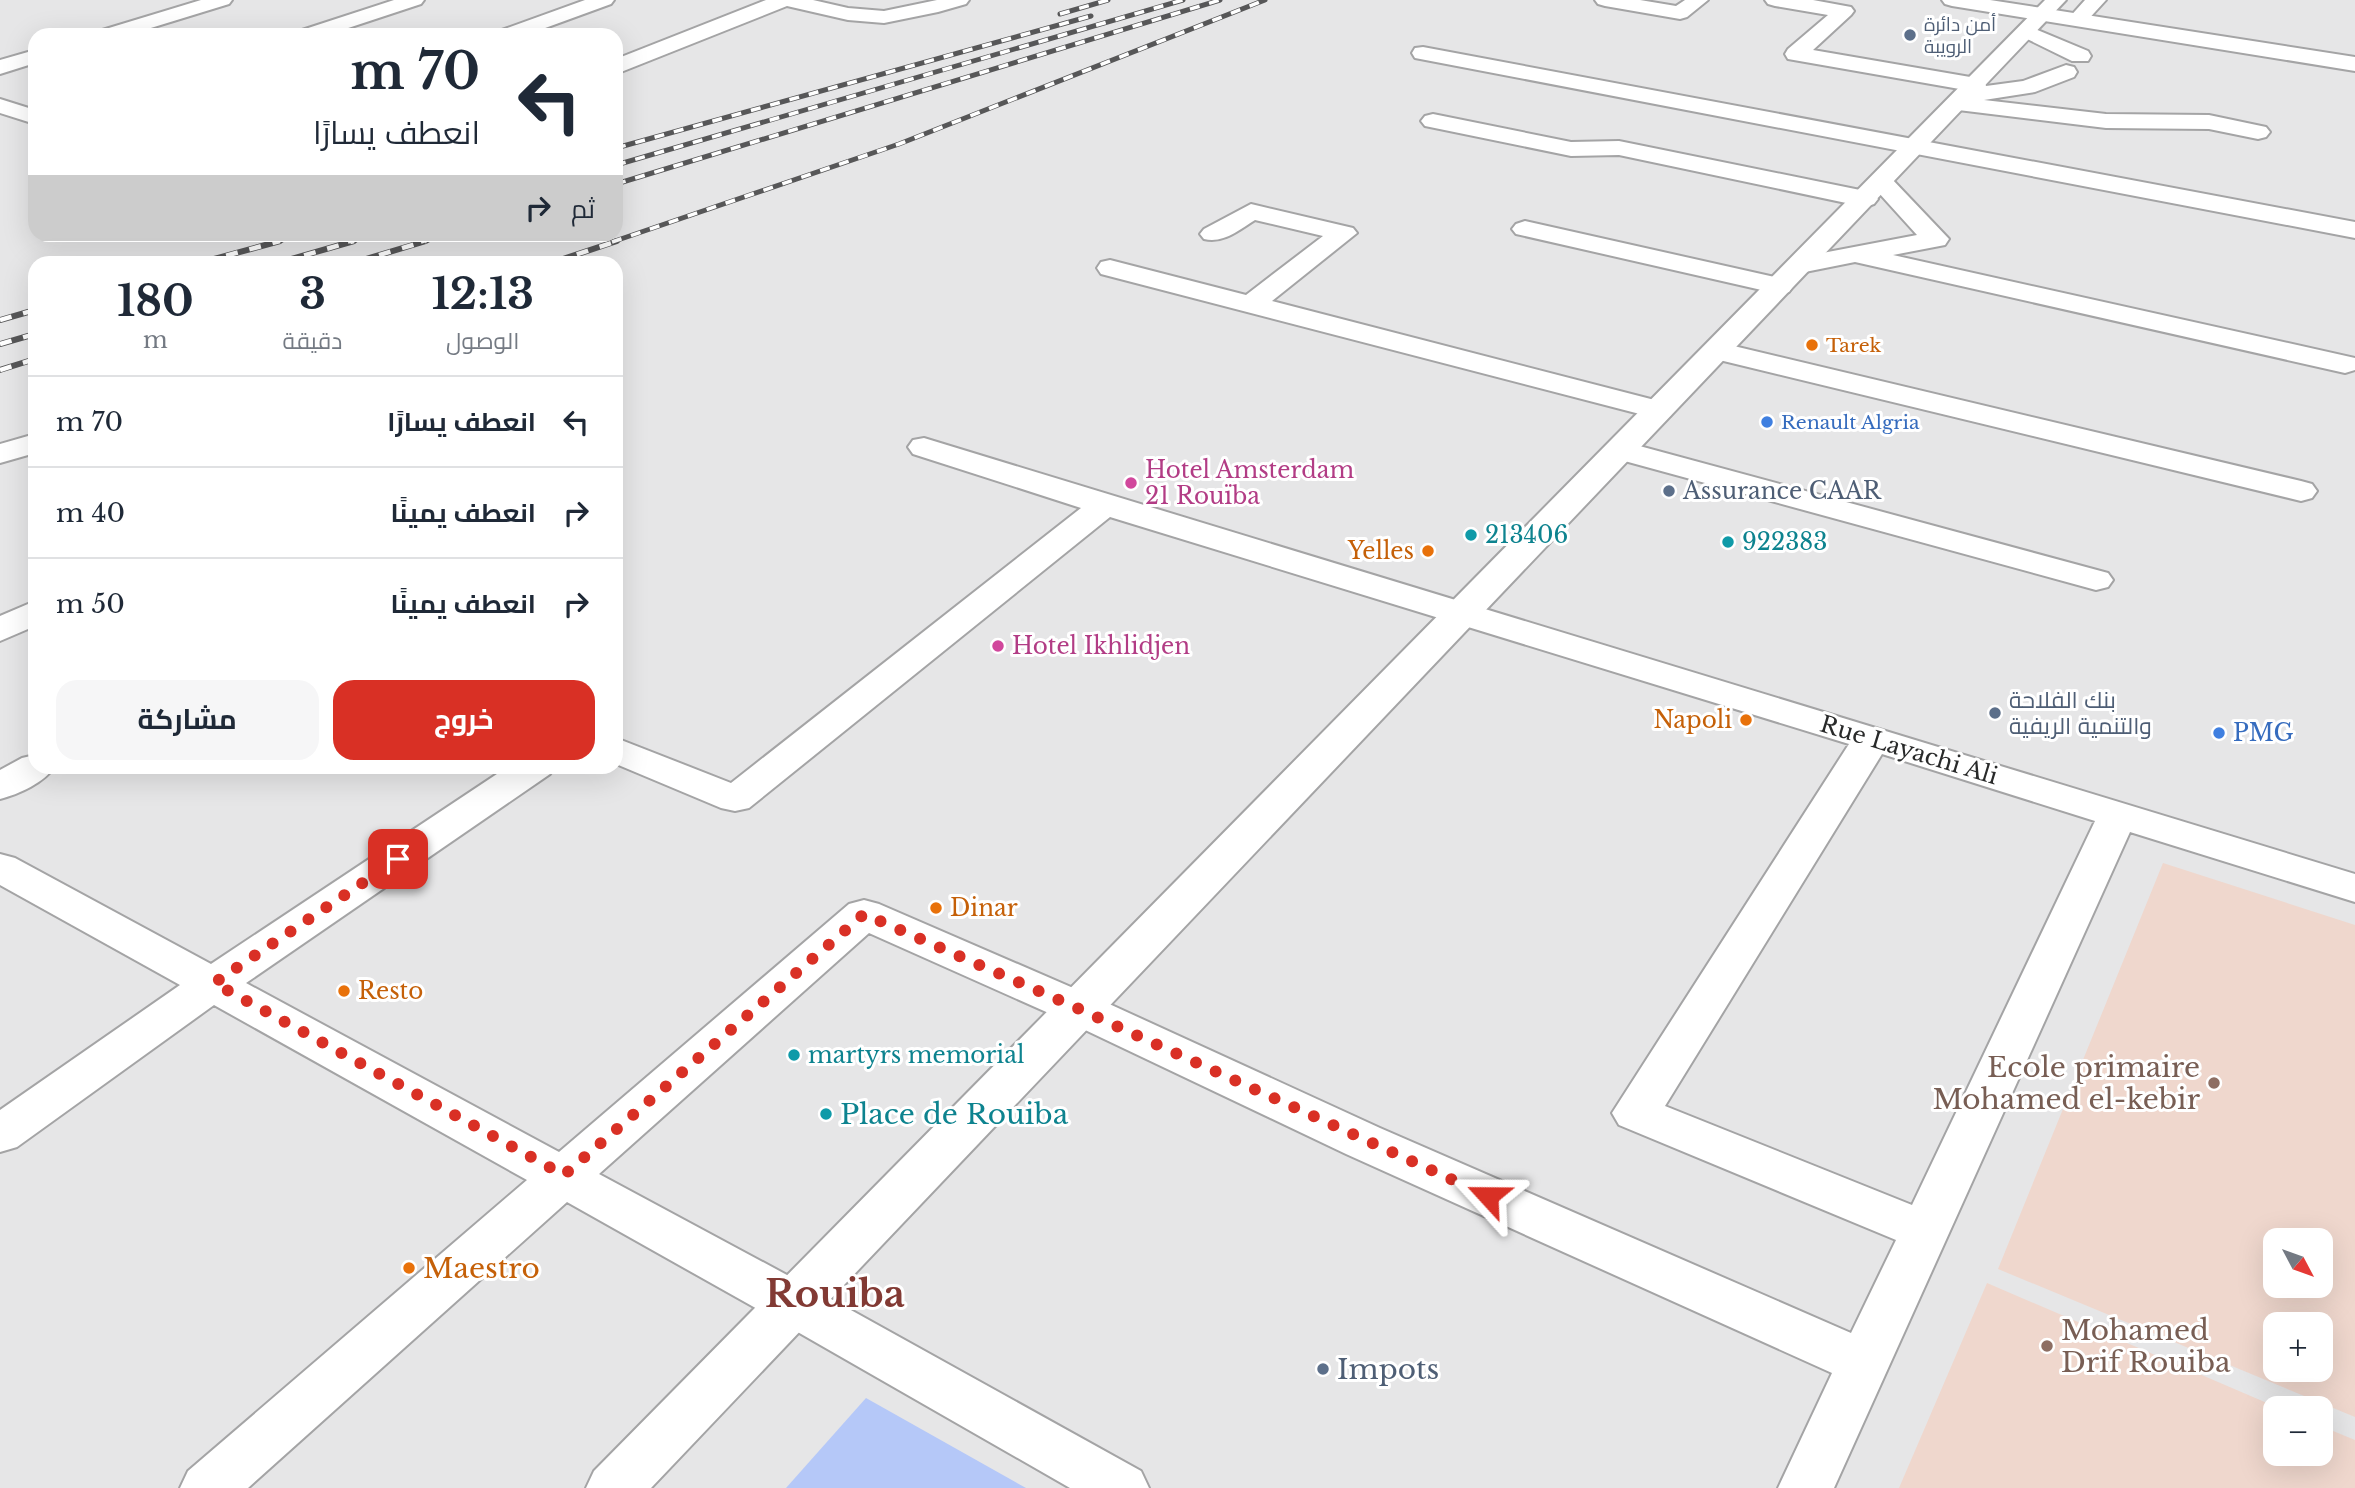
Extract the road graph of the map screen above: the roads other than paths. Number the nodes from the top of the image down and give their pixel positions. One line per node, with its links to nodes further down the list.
1 (222, 0): 13 (main road)
2 (414, 0): 14 (main road)
3 (604, 0): 15 (main road)
4 (753, 0): 16 (main road)
5 (786, 0): 6 (main road); 19 (main road)
6 (959, 0)
7 (1605, 0): 8 (main road)
8 (1698, 0)
9 (1775, 0): 22 (main road)
10 (1952, 0): 12 (main road)
11 (2096, 0): 12 (main road)
12 (2051, 17): 20 (main road); 22 (main road); 22 (main road)
13 (129, 28)
14 (328, 28)
15 (526, 28)
16 (623, 51)
17 (1423, 53): 27 (main road)
18 (28, 58): 21 (main road)
19 (623, 64)
20 (2355, 64)
21 (0, 67)
22 (1966, 95): 26 (main road); 27 (main road)
23 (0, 106): 24 (main road)
24 (28, 115)
25 (1433, 121): 28 (main road)
26 (2258, 132)
27 (1915, 147): 28 (main road); 30 (main road)
28 (1873, 191): 32 (main road); 34 (main road)
29 (1525, 229): 34 (main road)
30 (2355, 230)
31 (1213, 234): 35 (main road)
32 (1852, 254): 34 (main road); 37 (main road)
33 (1110, 268): 35 (main road)
34 (1790, 276): 36 (main road)
35 (1251, 304): 38 (main road)
36 (1717, 351): 38 (main road); 43 (main road)
37 (2345, 364)
38 (1659, 410): 41 (main road)
39 (28, 445): 42 (main road)
40 (924, 447): 44 (main road, Rue Layachi Ali)
41 (1621, 450): 45 (main road); 46 (main road)
42 (0, 454)
43 (2301, 491)
44 (1105, 505): 46 (main road, Rue Layachi Ali); 50 (main road)
45 (2096, 580)
46 (1463, 612): 49 (main road, Rue Layachi Ali); 58 (main road)
47 (28, 616): 48 (main road)
48 (0, 630)
49 (1872, 739): 54 (main road, Rue Layachi Ali); 61 (main road)
50 (623, 753)
51 (28, 771): 53 (main road)
52 (524, 774): 57 (main road)
53 (0, 787)
54 (2118, 815): 56 (main road, Rue Layachi Ali); 61 (main road)
55 (0, 867): 57 (main road)
56 (2355, 888)
57 (214, 983): 59 (main road); 60 (main road)
58 (1077, 1008): 60 (main road); 62 (main road); 63 (main road)
59 (0, 1134)
60 (564, 1175): 62 (main road); 65 (main road)
61 (1925, 1231): 63 (main road)
62 (794, 1304): 64 (main road); 66 (main road)
63 (1865, 1363): 67 (main road)
64 (1089, 1481)
65 (208, 1488)
66 (614, 1488)
67 (1805, 1488)

